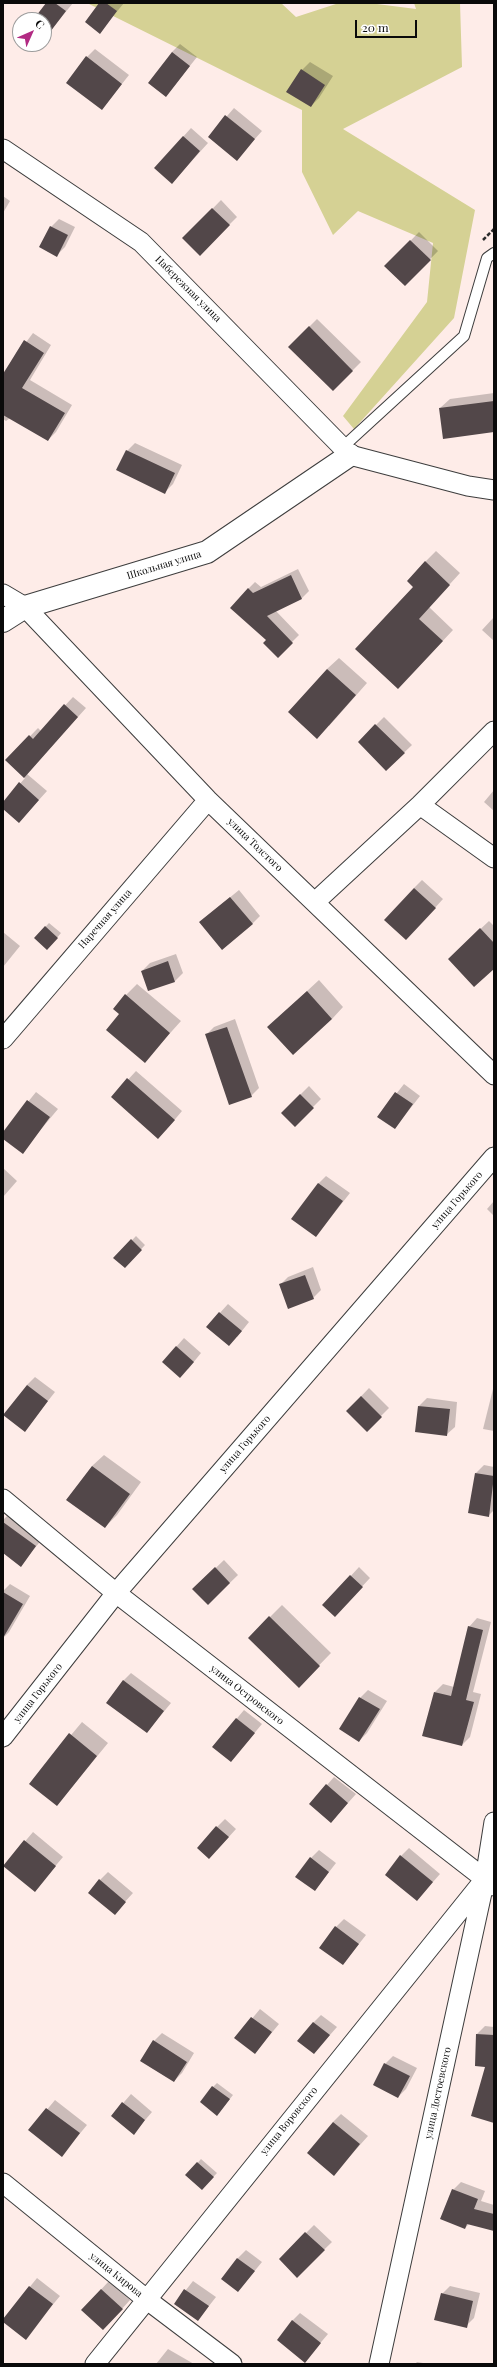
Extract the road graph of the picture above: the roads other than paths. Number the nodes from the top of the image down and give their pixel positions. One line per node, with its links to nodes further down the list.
1 (3, 149): 3 (street, Набережная улица)
2 (494, 253): 3 (lane)
3 (347, 450): 4 (street); 6 (street, Школьная улица)
4 (494, 490)
5 (3, 594): 6 (street, улица Толстого)
6 (25, 607): 7 (street, Школьная улица); 9 (street, улица Толстого)
7 (3, 621)
8 (494, 731): 10 (street)
9 (208, 800): 12 (street, улица Толстого); 13 (street, Наречная улица)
10 (420, 805): 11 (street); 12 (street)
11 (494, 858)
12 (315, 902): 14 (street, улица Толстого)
13 (3, 1039)
14 (494, 1075)
15 (494, 1157): 17 (street, улица Горького)
16 (3, 1499): 17 (street, улица Островского)
17 (116, 1593): 18 (street, улица Горького); 20 (street, улица Островского)
18 (3, 1737)
19 (494, 1822): 20 (street, улица Достоевского)
20 (489, 1883): 22 (street, улица Воровского); 25 (street, улица Достоевского)
21 (3, 2183): 22 (street, улица Кирова)
22 (146, 2299): 23 (street, улица Воровского); 24 (street, улица Кирова)
23 (95, 2364)
24 (232, 2364)
25 (379, 2364)

